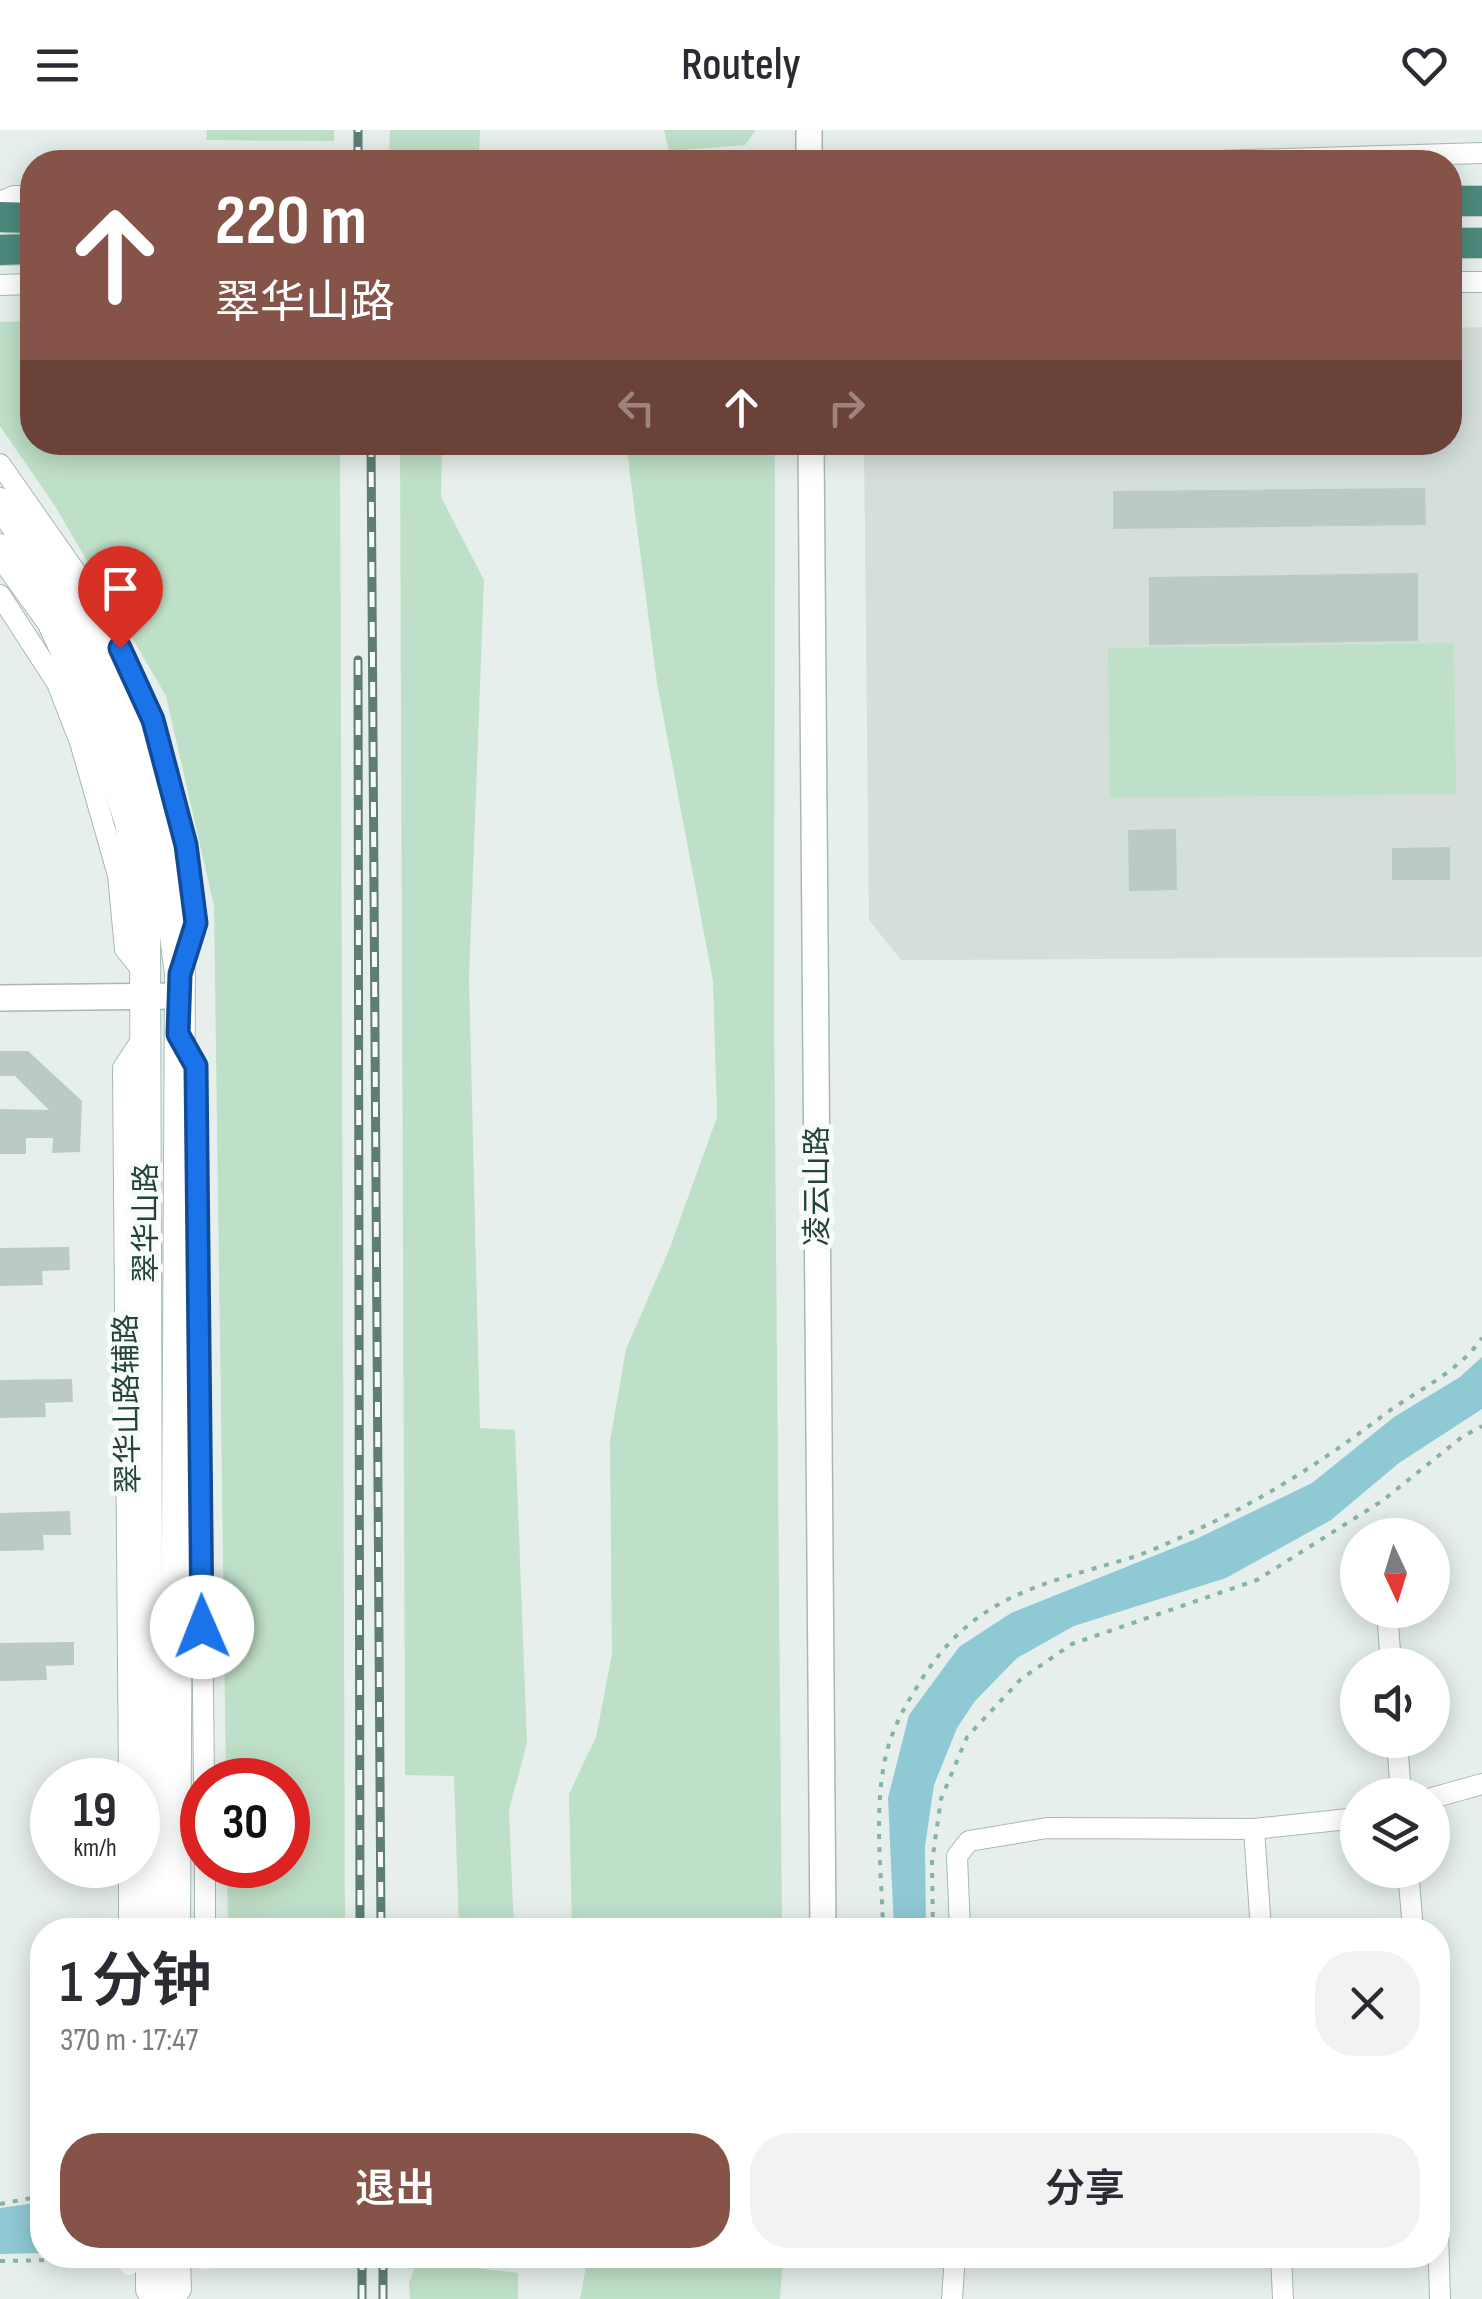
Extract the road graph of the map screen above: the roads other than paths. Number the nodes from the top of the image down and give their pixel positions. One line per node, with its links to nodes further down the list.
1 (810, 455): 24 (street, 凌云山路)
2 (0, 464): 6 (street)
3 (0, 503): 6 (main road, 翠华山路)
4 (0, 550): 7 (main road, 翠华山路)
5 (0, 595): 7 (street)
6 (179, 985): 7 (street); 10 (main road, 翠华山路)
7 (146, 987): 8 (street); 9 (main road, 翠华山路)
8 (0, 998)
9 (146, 1034): 11 (street, 翠华山路辅路); 21 (main road, 翠华山路)
10 (178, 1034): 12 (street); 22 (main road, 翠华山路)
11 (129, 1758)
12 (204, 1758)
13 (1482, 1784): 14 (street)
14 (1450, 1793)
15 (1340, 1820): 16 (street)
16 (1254, 1828): 25 (street); 26 (street)
17 (129, 1888): 20 (street)
18 (205, 1888): 23 (street)
19 (1410, 1888): 27 (street)
20 (129, 1918)
21 (148, 1918)
22 (175, 1918)
23 (205, 1918)
24 (823, 1918)
25 (960, 1918)
26 (1259, 1918)
27 (1412, 1918)
28 (954, 2268): 31 (street)
29 (1282, 2268): 32 (street)
30 (1439, 2268): 33 (street)
31 (952, 2299)
32 (1283, 2299)
33 (1440, 2299)

